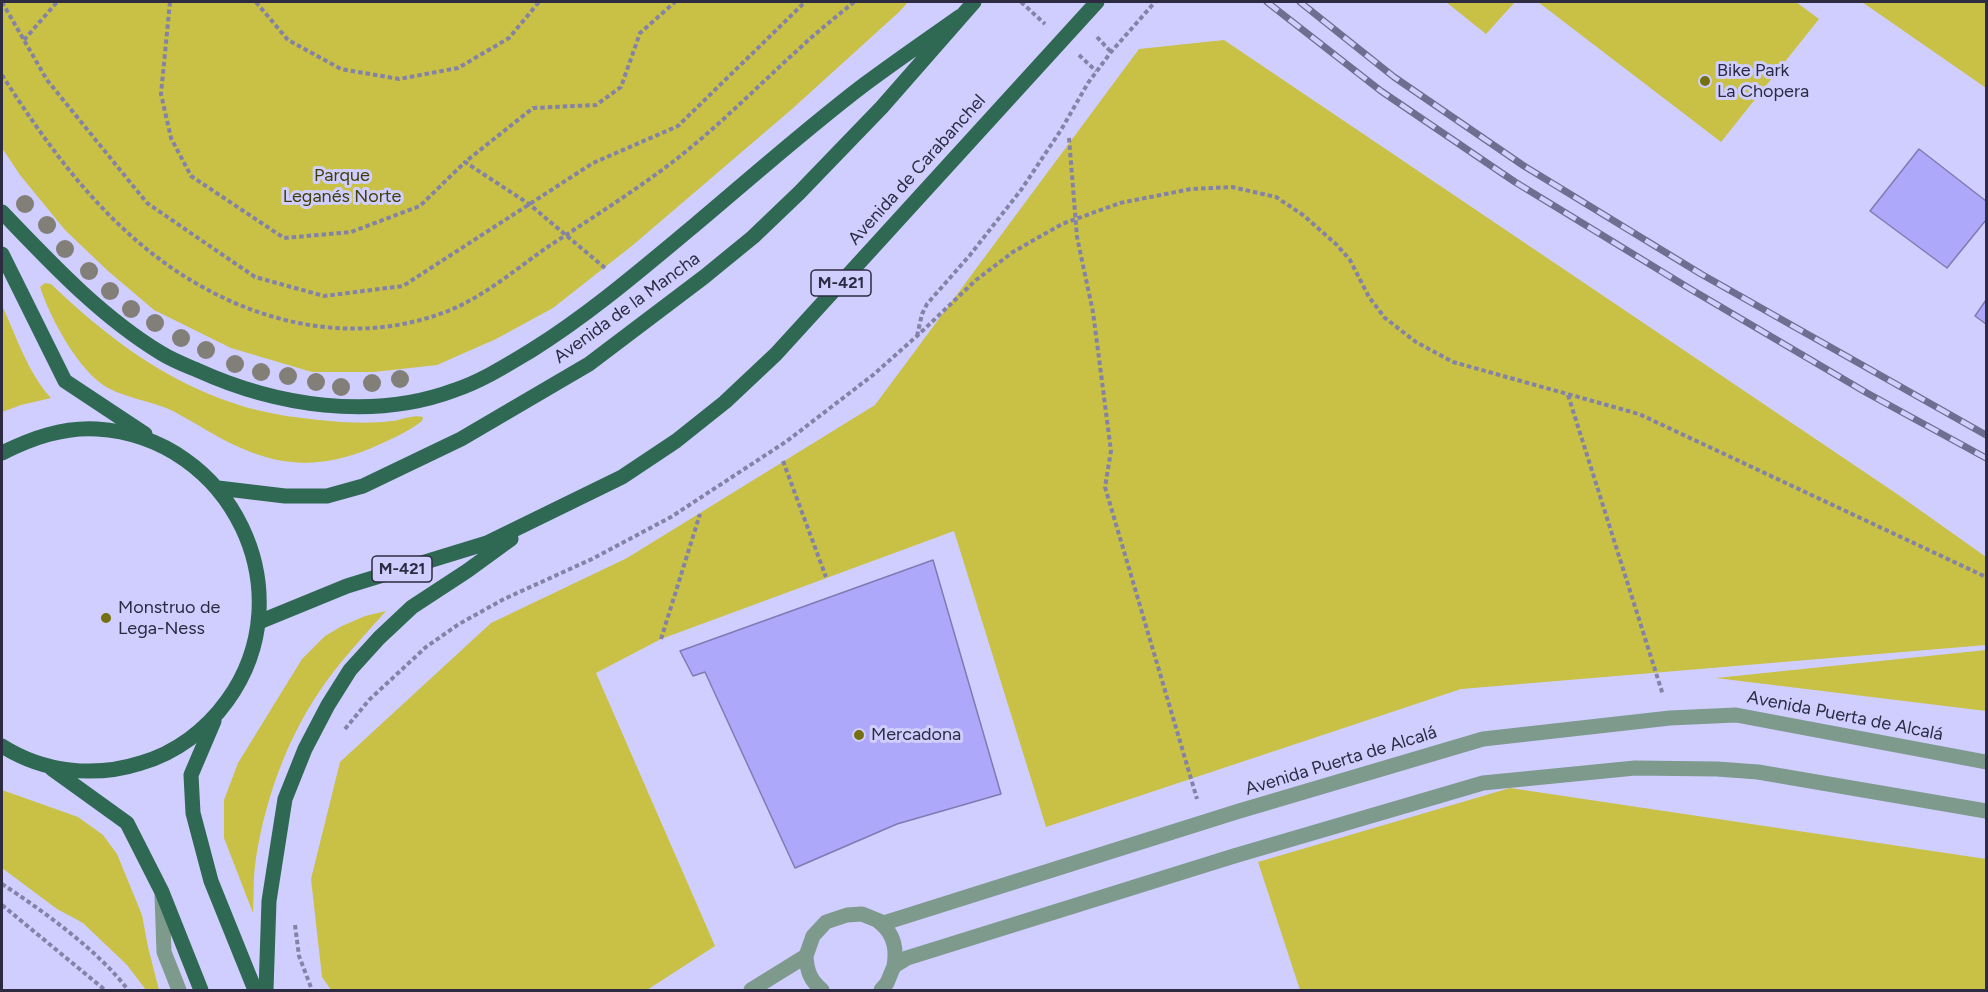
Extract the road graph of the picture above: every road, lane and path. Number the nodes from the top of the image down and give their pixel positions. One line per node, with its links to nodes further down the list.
1 (2, 2): 13 (path)
2 (57, 2): 13 (path)
3 (170, 2): 16 (path)
4 (256, 2): 5 (path)
5 (539, 2)
6 (675, 2): 16 (path)
7 (805, 2): 17 (path)
8 (854, 2): 20 (path)
9 (974, 2): 12 (main road, Avenida de la Mancha)
10 (1097, 2): 30 (main road, Avenida de Carabanchel / M-421)
11 (1155, 2): 23 (path)
12 (959, 17): 22 (main road); 28 (main road, Avenida de la Mancha)
13 (24, 40): 17 (path)
14 (2, 75): 20 (path)
15 (1069, 138): 19 (path)
16 (465, 162): 17 (path)
17 (529, 204): 20 (path)
18 (2, 212): 22 (main road)
19 (1076, 219): 23 (path); 24 (path); 42 (path)
20 (566, 235): 22 (path)
21 (2, 254): 25 (main road)
22 (624, 284)
23 (917, 336): 37 (path)
24 (1568, 394): 32 (path); 36 (path)
25 (162, 445): 26 (main road); 28 (main road)
26 (2, 453)
27 (783, 461): 31 (path)
28 (218, 488): 33 (main road)
29 (700, 514): 34 (path)
30 (544, 515): 33 (main road, Avenida de Carabanchel / M-421); 55 (main road)
31 (826, 577)
32 (1986, 577)
33 (259, 622): 35 (main road)
34 (661, 639)
35 (216, 717): 40 (main road); 54 (main road)
36 (1670, 718): 39 (street, Avenida Puerta de Alcalá); 42 (street, Avenida Puerta de Alcalá)
37 (340, 735)
38 (2, 747): 40 (main road)
39 (1986, 762)
40 (49, 767): 44 (main road)
41 (1986, 811): 49 (street)
42 (1203, 823): 47 (street, Avenida Puerta de Alcalá)
43 (2, 884): 51 (path)
44 (162, 892): 52 (street); 53 (main road)
45 (2, 905): 50 (path)
46 (294, 918): 56 (path)
47 (879, 922): 48 (street, Avenida Puerta de Alcalá); 49 (street)
48 (806, 956): 57 (street); 58 (street)
49 (894, 966): 59 (street)
50 (105, 990)
51 (128, 990)
52 (179, 990)
53 (201, 990)
54 (255, 990)
55 (266, 990)
56 (312, 990)
57 (751, 990)
58 (822, 990)
59 (881, 990)

